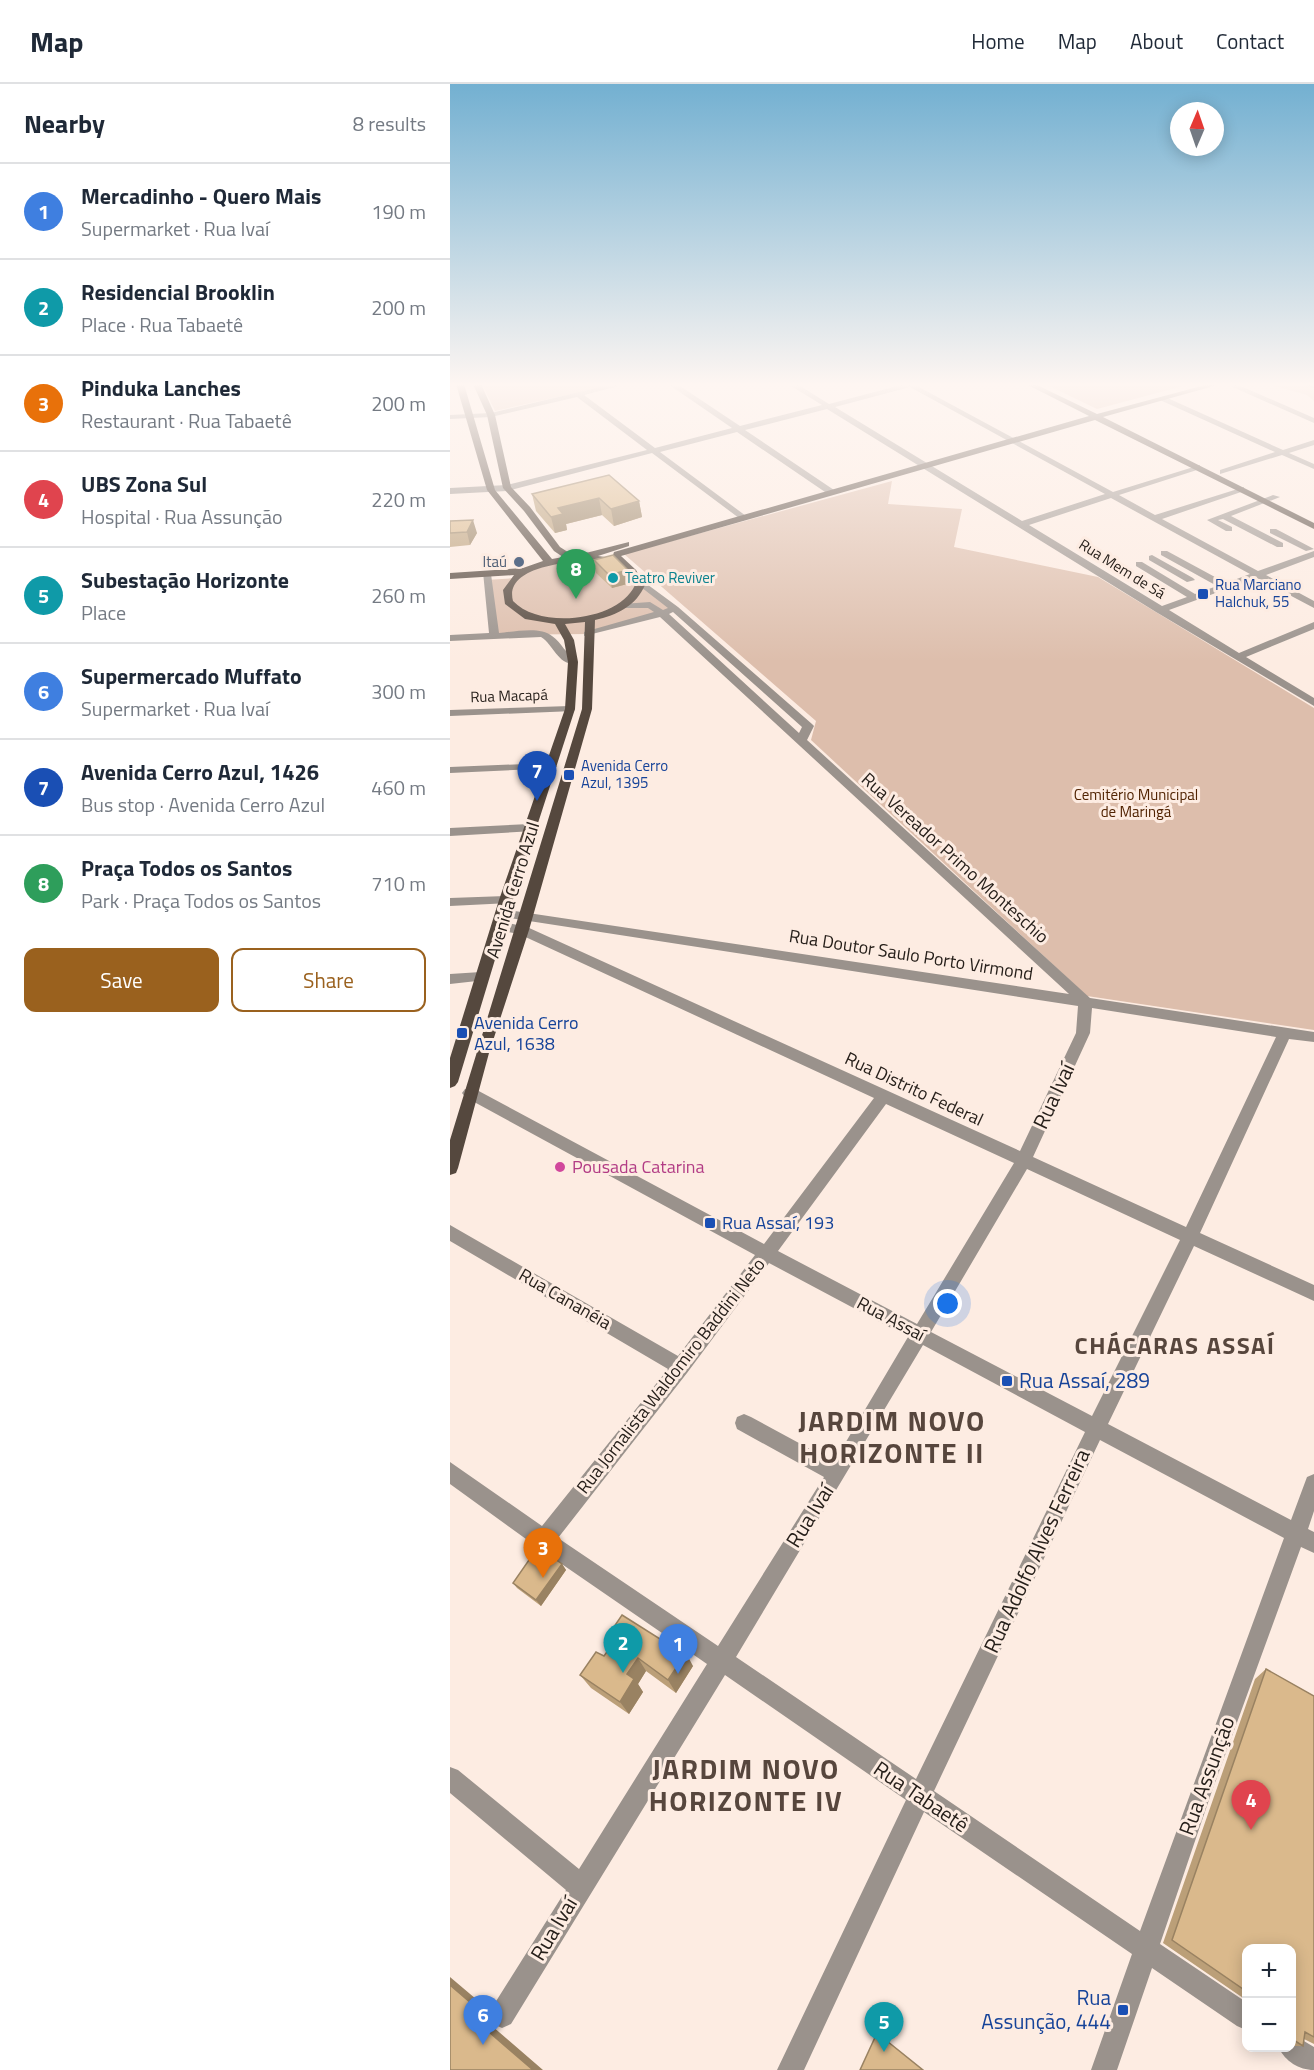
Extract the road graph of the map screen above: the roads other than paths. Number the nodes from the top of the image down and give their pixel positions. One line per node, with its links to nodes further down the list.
1 (487, 477): 14 (main road)
2 (504, 477): 12 (main road)
3 (553, 477): 12 (street)
4 (689, 477): 21 (street)
5 (808, 477): 15 (street)
6 (874, 477): 15 (main road)
7 (944, 477): 26 (street, Rua Mem de Sá)
8 (1079, 477): 17 (street)
9 (1168, 477): 17 (street)
10 (1216, 477): 13 (main road)
11 (1233, 477): 18 (main road)
12 (507, 488): 14 (street); 36 (main road)
13 (1241, 489): 19 (main road); 24 (street)
14 (491, 490): 16 (street); 39 (main road)
15 (828, 490): 21 (main road)
16 (450, 491)
17 (1112, 495): 24 (street); 26 (street)
18 (1276, 497): 19 (street); 23 (main road)
19 (1266, 501): 20 (street); 27 (main road)
20 (1236, 512): 22 (street); 25 (street)
21 (740, 516): 36 (main road); 41 (main road)
22 (1224, 516): 28 (street); 32 (street)
23 (1314, 516)
24 (1155, 518): 44 (street)
25 (1253, 520)
26 (1022, 524): 57 (street, Rua Mem de Sá)
27 (1314, 526)
28 (1229, 530)
29 (1274, 531): 31 (street)
30 (1252, 539): 33 (street)
31 (1292, 540): 32 (street); 34 (street)
32 (1280, 544): 33 (street)
33 (1269, 549): 38 (street)
34 (1312, 552): 44 (street)
35 (1164, 553): 43 (street)
36 (577, 558): 39 (main road); 41 (main road)
37 (1152, 558): 47 (street)
38 (1288, 559)
39 (549, 562): 42 (main road)
40 (1139, 564): 50 (street)
41 (628, 568): 48 (main road)
42 (527, 571): 46 (main road); 51 (main road)
43 (1204, 574): 47 (street); 52 (street)
44 (1259, 575): 52 (street); 54 (street)
45 (450, 576): 46 (main road)
46 (486, 577): 49 (main road); 51 (main road); 63 (street)
47 (1190, 580): 50 (street)
48 (640, 582): 55 (main road); 56 (street)
49 (450, 583)
50 (1175, 585): 53 (street)
51 (510, 586): 60 (main road)
52 (1225, 586): 53 (street)
53 (1194, 597): 57 (street)
54 (1314, 605)
55 (625, 606): 58 (street, Rua Vereador Primo Monteschio); 59 (main road)
56 (675, 609): 58 (street); 72 (street)
57 (1159, 610): 65 (street, Rua Mem de Sá)
58 (662, 613): 62 (street); 72 (street, Rua Vereador Primo Monteschio)
59 (590, 619): 60 (main road); 62 (main road, Avenida Cerro Azul)
60 (559, 622): 66 (main road, Avenida Cerro Azul)
61 (1314, 625): 65 (street)
62 (588, 634): 67 (main road, Avenida Cerro Azul)
63 (494, 635): 64 (street); 66 (street)
64 (450, 638)
65 (1237, 657): 69 (street, Rua Mem de Sá)
66 (573, 662): 68 (main road, Avenida Cerro Azul)
67 (587, 686): 68 (main road); 79 (main road, Avenida Cerro Azul)
68 (572, 687): 70 (main road, Avenida Cerro Azul)
69 (1314, 703)
70 (570, 709): 71 (street, Rua Macapá); 73 (main road, Avenida Cerro Azul)
71 (450, 713)
72 (801, 742): 82 (street, Rua Vereador Primo Monteschio)
73 (551, 766): 74 (street); 75 (main road, Avenida Cerro Azul)
74 (450, 770)
75 (530, 828): 76 (street); 78 (main road, Avenida Cerro Azul)
76 (450, 832)
77 (450, 902): 78 (street, Rua Distrito Federal)
78 (502, 913): 79 (street, Rua Distrito Federal); 80 (main road, Avenida Cerro Azul)
79 (524, 923): 82 (street, Rua Doutor Saulo Porto Virmond); 86 (main road, Avenida Cerro Azul); 89 (street, Rua Distrito Federal)
80 (481, 977): 81 (street); 83 (main road, Avenida Cerro Azul)
81 (450, 979)
82 (1086, 1001): 84 (street, Rua Doutor Saulo Porto Virmond); 90 (street, Rua Ivaí)
83 (466, 1027): 86 (main road); 87 (main road, Avenida Cerro Azul)
84 (1286, 1032): 85 (street, Rua Doutor Saulo Porto Virmond); 93 (street, Rua Adolfo Alves Ferreira)
85 (1314, 1037)
86 (478, 1064): 88 (main road, Avenida Cerro Azul)
87 (451, 1074)
88 (470, 1093): 91 (main road, Avenida Cerro Azul); 94 (street, Rua Assaí)
89 (883, 1097): 90 (street, Rua Distrito Federal); 94 (street, Rua Jornalista Waldomiro Baddini Neto)
90 (1023, 1161): 93 (street, Rua Distrito Federal); 96 (street, Rua Ivaí)
91 (450, 1168)
92 (450, 1232): 97 (street, Rua Cananéia)
93 (1190, 1237): 95 (street, Rua Distrito Federal); 99 (street, Rua Adolfo Alves Ferreira)
94 (766, 1253): 96 (street, Rua Assaí); 97 (street, Rua Jornalista Waldomiro Baddini Neto)
95 (1314, 1293)
96 (921, 1335): 99 (street, Rua Assaí); 101 (street, Rua Ivaí)
97 (681, 1367): 104 (street, Rua Jornalista Waldomiro Baddini Neto)
98 (744, 1423): 101 (street)
99 (1096, 1427): 103 (street, Rua Assaí); 107 (street, Rua Adolfo Alves Ferreira)
100 (450, 1472): 104 (street, Rua Tabaetê)
101 (837, 1474): 105 (street, Rua Ivaí)
102 (1314, 1484): 103 (street, Rua Assunção)
103 (1305, 1538): 109 (street, Rua Assunção)
104 (544, 1540): 105 (street, Rua Tabaetê)
105 (720, 1659): 107 (street, Rua Tabaetê); 108 (street, Rua Ivaí)
106 (450, 1778): 108 (street)
107 (921, 1797): 109 (street, Rua Tabaetê); 114 (street, Rua Adolfo Alves Ferreira)
108 (580, 1886): 111 (street, Rua Ivaí)
109 (1145, 1948): 110 (street, Rua Tabaetê); 115 (street, Rua Assunção)
110 (1242, 2014)
111 (502, 2015)
112 (1296, 2050): 113 (street)
113 (1314, 2062)
114 (790, 2070)
115 (1104, 2070)

